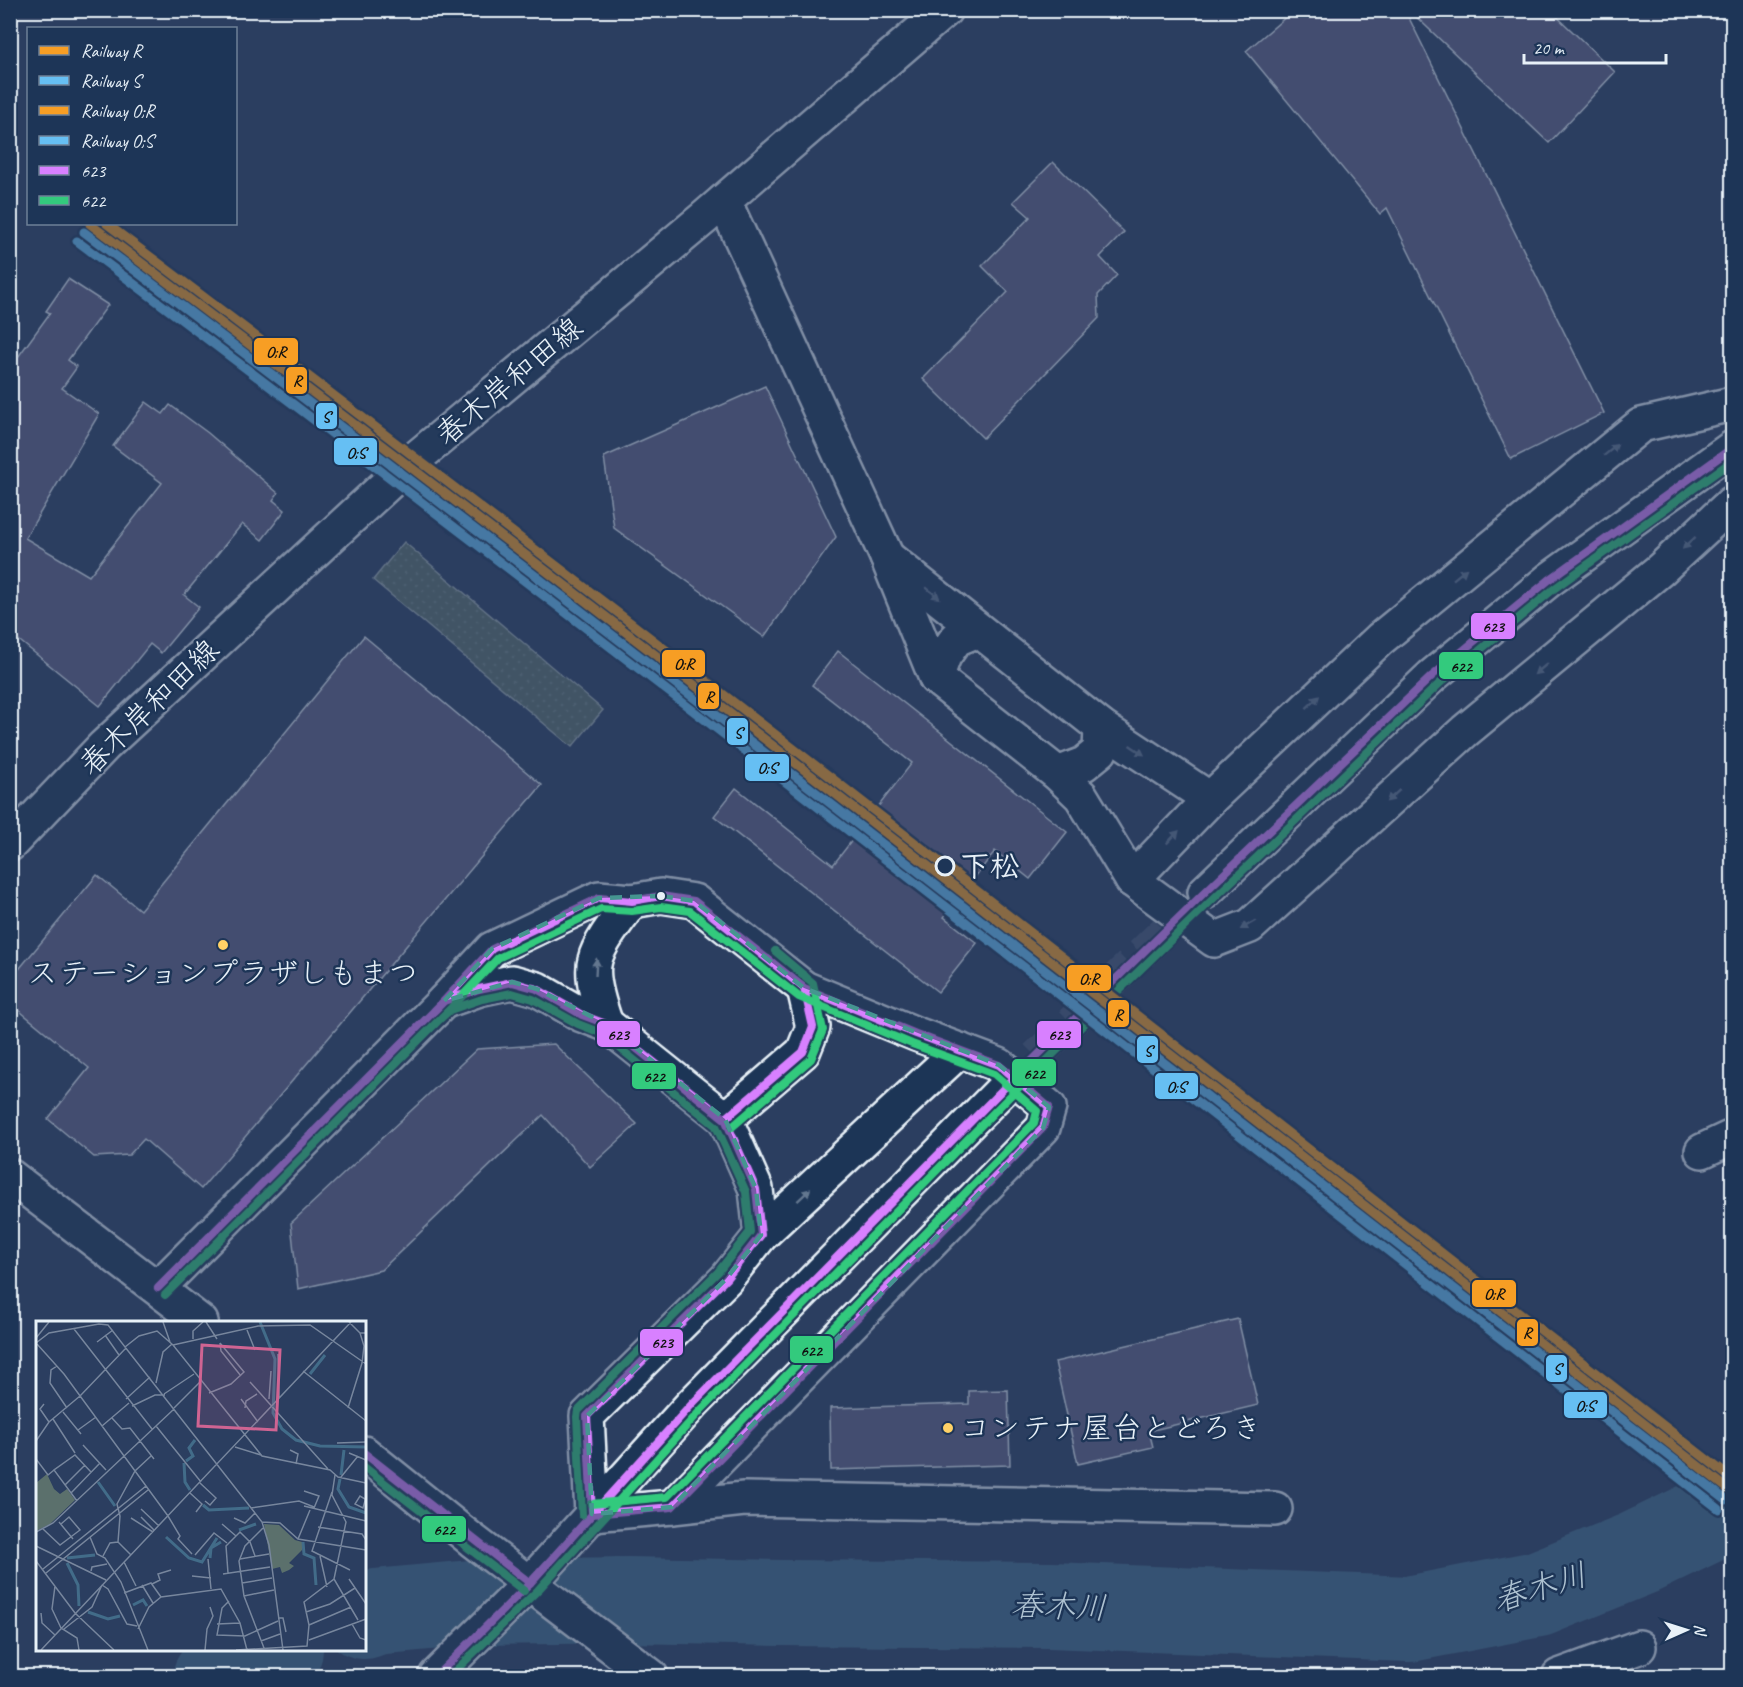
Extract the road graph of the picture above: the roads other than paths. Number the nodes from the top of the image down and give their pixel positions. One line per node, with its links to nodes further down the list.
1 (945, 10): 2 (street, 春木岸和田線)
2 (724, 201): 6 (street); 12 (street, 春木岸和田線)
3 (1732, 404): 11 (street, one-way to 3)
4 (1732, 448): 14 (street)
5 (1732, 503): 13 (street, one-way to 13)
6 (887, 556): 7 (street, one-way to 7); 8 (street)
7 (978, 630): 8 (street); 9 (street)
8 (936, 678): 10 (street)
9 (1101, 727): 10 (street); 11 (street, one-way to 11)
10 (1058, 774): 13 (street)
11 (1210, 799): 13 (street, one-way to 11)
12 (10, 844)
13 (1132, 880)
14 (1205, 892)
15 (632, 901): 16 (street); 17 (street); 18 (street, one-way to 15)
16 (804, 988): 19 (street); 21 (street)
17 (444, 1002): 18 (street); 26 (street)
18 (606, 1024): 21 (street)
19 (960, 1050): 25 (street, one-way to 19); 29 (street)
20 (1001, 1091): 31 (street)
21 (725, 1119): 25 (street)
22 (1732, 1137): 23 (street)
23 (1702, 1151)
24 (10, 1176): 26 (street)
25 (761, 1235): 31 (street)
26 (158, 1288): 27 (street)
27 (199, 1321)
28 (366, 1455): 32 (street)
29 (672, 1507): 30 (street); 31 (street)
30 (1275, 1509)
31 (585, 1522): 32 (street)
32 (530, 1583): 34 (street); 35 (street)
33 (1639, 1647): 36 (street)
34 (436, 1677)
35 (651, 1677)
36 (1559, 1677)

